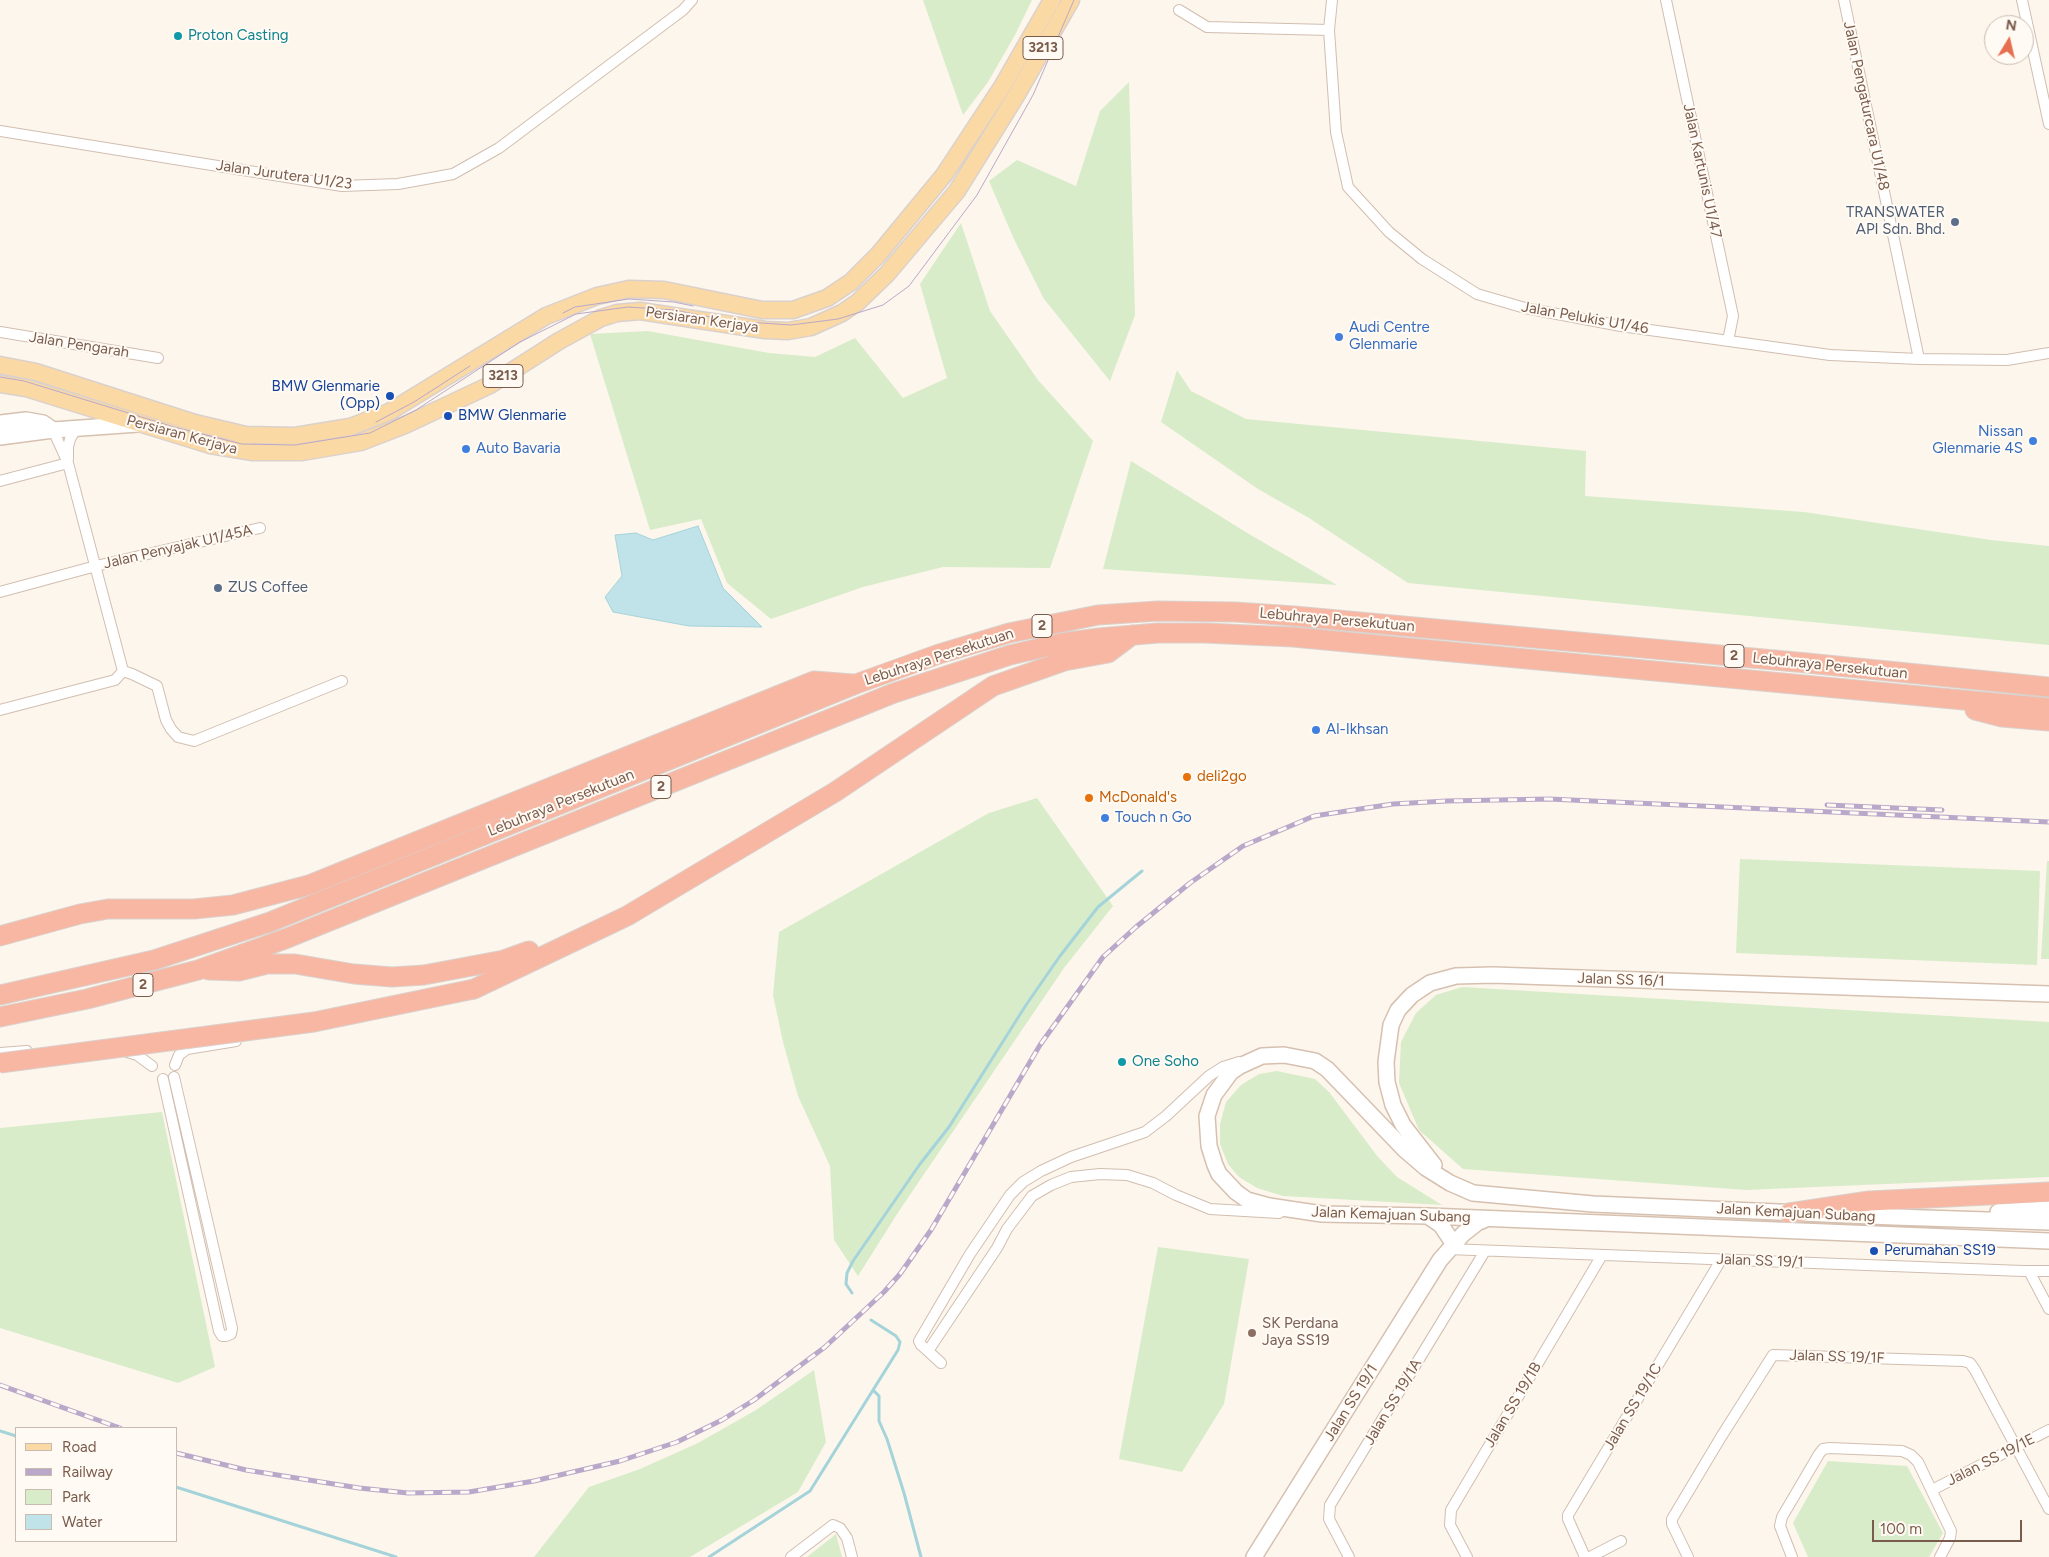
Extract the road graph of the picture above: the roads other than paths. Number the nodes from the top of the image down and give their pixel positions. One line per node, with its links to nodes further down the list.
1 (692, 0): 11 (street, Jalan Jurutera U1/23)
2 (1052, 0): 17 (main road, Persiaran Kerjaya / 3213)
3 (1071, 0): 20 (main road, Persiaran Kerjaya / 3213)
4 (1332, 0): 9 (street, Jalan Pelukis U1/46)
5 (1666, 0): 13 (street, Jalan Kartunis U1/47)
6 (1844, 0): 16 (street, Jalan Pengaturcara U1/48)
7 (2022, 0): 10 (street)
8 (1179, 10): 9 (street)
9 (1329, 30): 13 (street, Jalan Pelukis U1/46)
10 (2049, 124)
11 (0, 132)
12 (0, 332): 15 (street, Jalan Pengarah)
13 (1728, 341): 16 (street, Jalan Pelukis U1/46)
14 (2049, 353): 16 (street, Jalan Pelukis U1/46)
15 (158, 358)
16 (1919, 360)
17 (0, 365)
18 (0, 384): 20 (main road, Persiaran Kerjaya / 3213)
19 (0, 423): 22 (main road)
20 (138, 424): 21 (main road)
21 (83, 428): 22 (main road); 24 (street)
22 (53, 430): 23 (main road); 24 (street)
23 (0, 438)
24 (68, 463): 25 (street); 27 (street)
25 (0, 481)
26 (260, 528): 27 (street, Jalan Penyajak U1/45A)
27 (96, 566): 28 (street, Jalan Penyajak U1/45A); 30 (street)
28 (0, 592)
29 (1133, 634): 34 (highway, Lebuhraya Persekutuan / 2); 38 (highway); 40 (highway, Lebuhraya Persekutuan / 2)
30 (123, 671): 31 (street); 36 (street)
31 (342, 681)
32 (856, 684): 33 (highway, Lebuhraya Persekutuan / 2); 39 (highway); 43 (highway, Lebuhraya Persekutuan / 2)
33 (2049, 687)
34 (1918, 695): 35 (highway, Lebuhraya Persekutuan / 2); 37 (highway)
35 (2049, 708)
36 (0, 710)
37 (2049, 721)
38 (627, 916): 40 (highway); 41 (highway)
39 (0, 936)
40 (198, 970): 44 (highway, Lebuhraya Persekutuan / 2)
41 (507, 974): 47 (highway, bridge); 48 (street)
42 (2049, 994): 51 (main road, Jalan SS 16/1)
43 (0, 995)
44 (0, 1017)
45 (0, 1053): 49 (street)
46 (1255, 1059): 51 (main road, Jalan Kemajuan Subang); 55 (main road, Jalan Kemajuan Subang); 63 (street)
47 (0, 1063)
48 (175, 1065)
49 (152, 1066)
50 (168, 1078): 50 (street)
51 (1450, 1183): 54 (main road, Jalan Kemajuan Subang)
52 (2049, 1192): 54 (highway)
53 (2049, 1209): 57 (main road)
54 (1789, 1213): 57 (main road, Jalan Kemajuan Subang)
55 (1322, 1214): 56 (main road, Jalan Kemajuan Subang); 66 (street)
56 (1428, 1216): 58 (main road, Jalan Kemajuan Subang); 61 (main road)
57 (1894, 1217): 59 (main road, Jalan Kemajuan Subang)
58 (1488, 1219): 60 (main road, Jalan Kemajuan Subang); 61 (main road, Jalan SS 19/1)
59 (2049, 1222)
60 (2049, 1241)
61 (1451, 1246): 62 (street, Jalan SS 19/1); 79 (main road, Jalan SS 19/1)
62 (1485, 1251): 64 (street, Jalan SS 19/1); 80 (street, Jalan SS 19/1A)
63 (970, 1254): 66 (street); 70 (street)
64 (1602, 1255): 65 (street, Jalan SS 19/1); 81 (street, Jalan SS 19/1B)
65 (1721, 1260): 68 (street, Jalan SS 19/1); 82 (street, Jalan SS 19/1C)
66 (985, 1263): 70 (street)
67 (2049, 1271): 68 (street, Jalan SS 19/1)
68 (2029, 1272): 69 (street)
69 (2049, 1309)
70 (928, 1351): 71 (street)
71 (941, 1363)
72 (2049, 1430): 73 (street, Jalan SS 19/1E)
73 (2017, 1447): 74 (street, Jalan SS 19/1E); 75 (street, Jalan SS 19/1F); 84 (street, Jalan SS 19/1F)
74 (1932, 1490): 85 (street); 86 (street)
75 (2049, 1508)
76 (1621, 1541): 83 (street)
77 (791, 1557): 78 (street)
78 (852, 1557)
79 (1254, 1557)
80 (1349, 1557)
81 (1467, 1557)
82 (1584, 1557)
83 (1590, 1557)
84 (1688, 1557)
85 (1792, 1557)
86 (1940, 1557)

